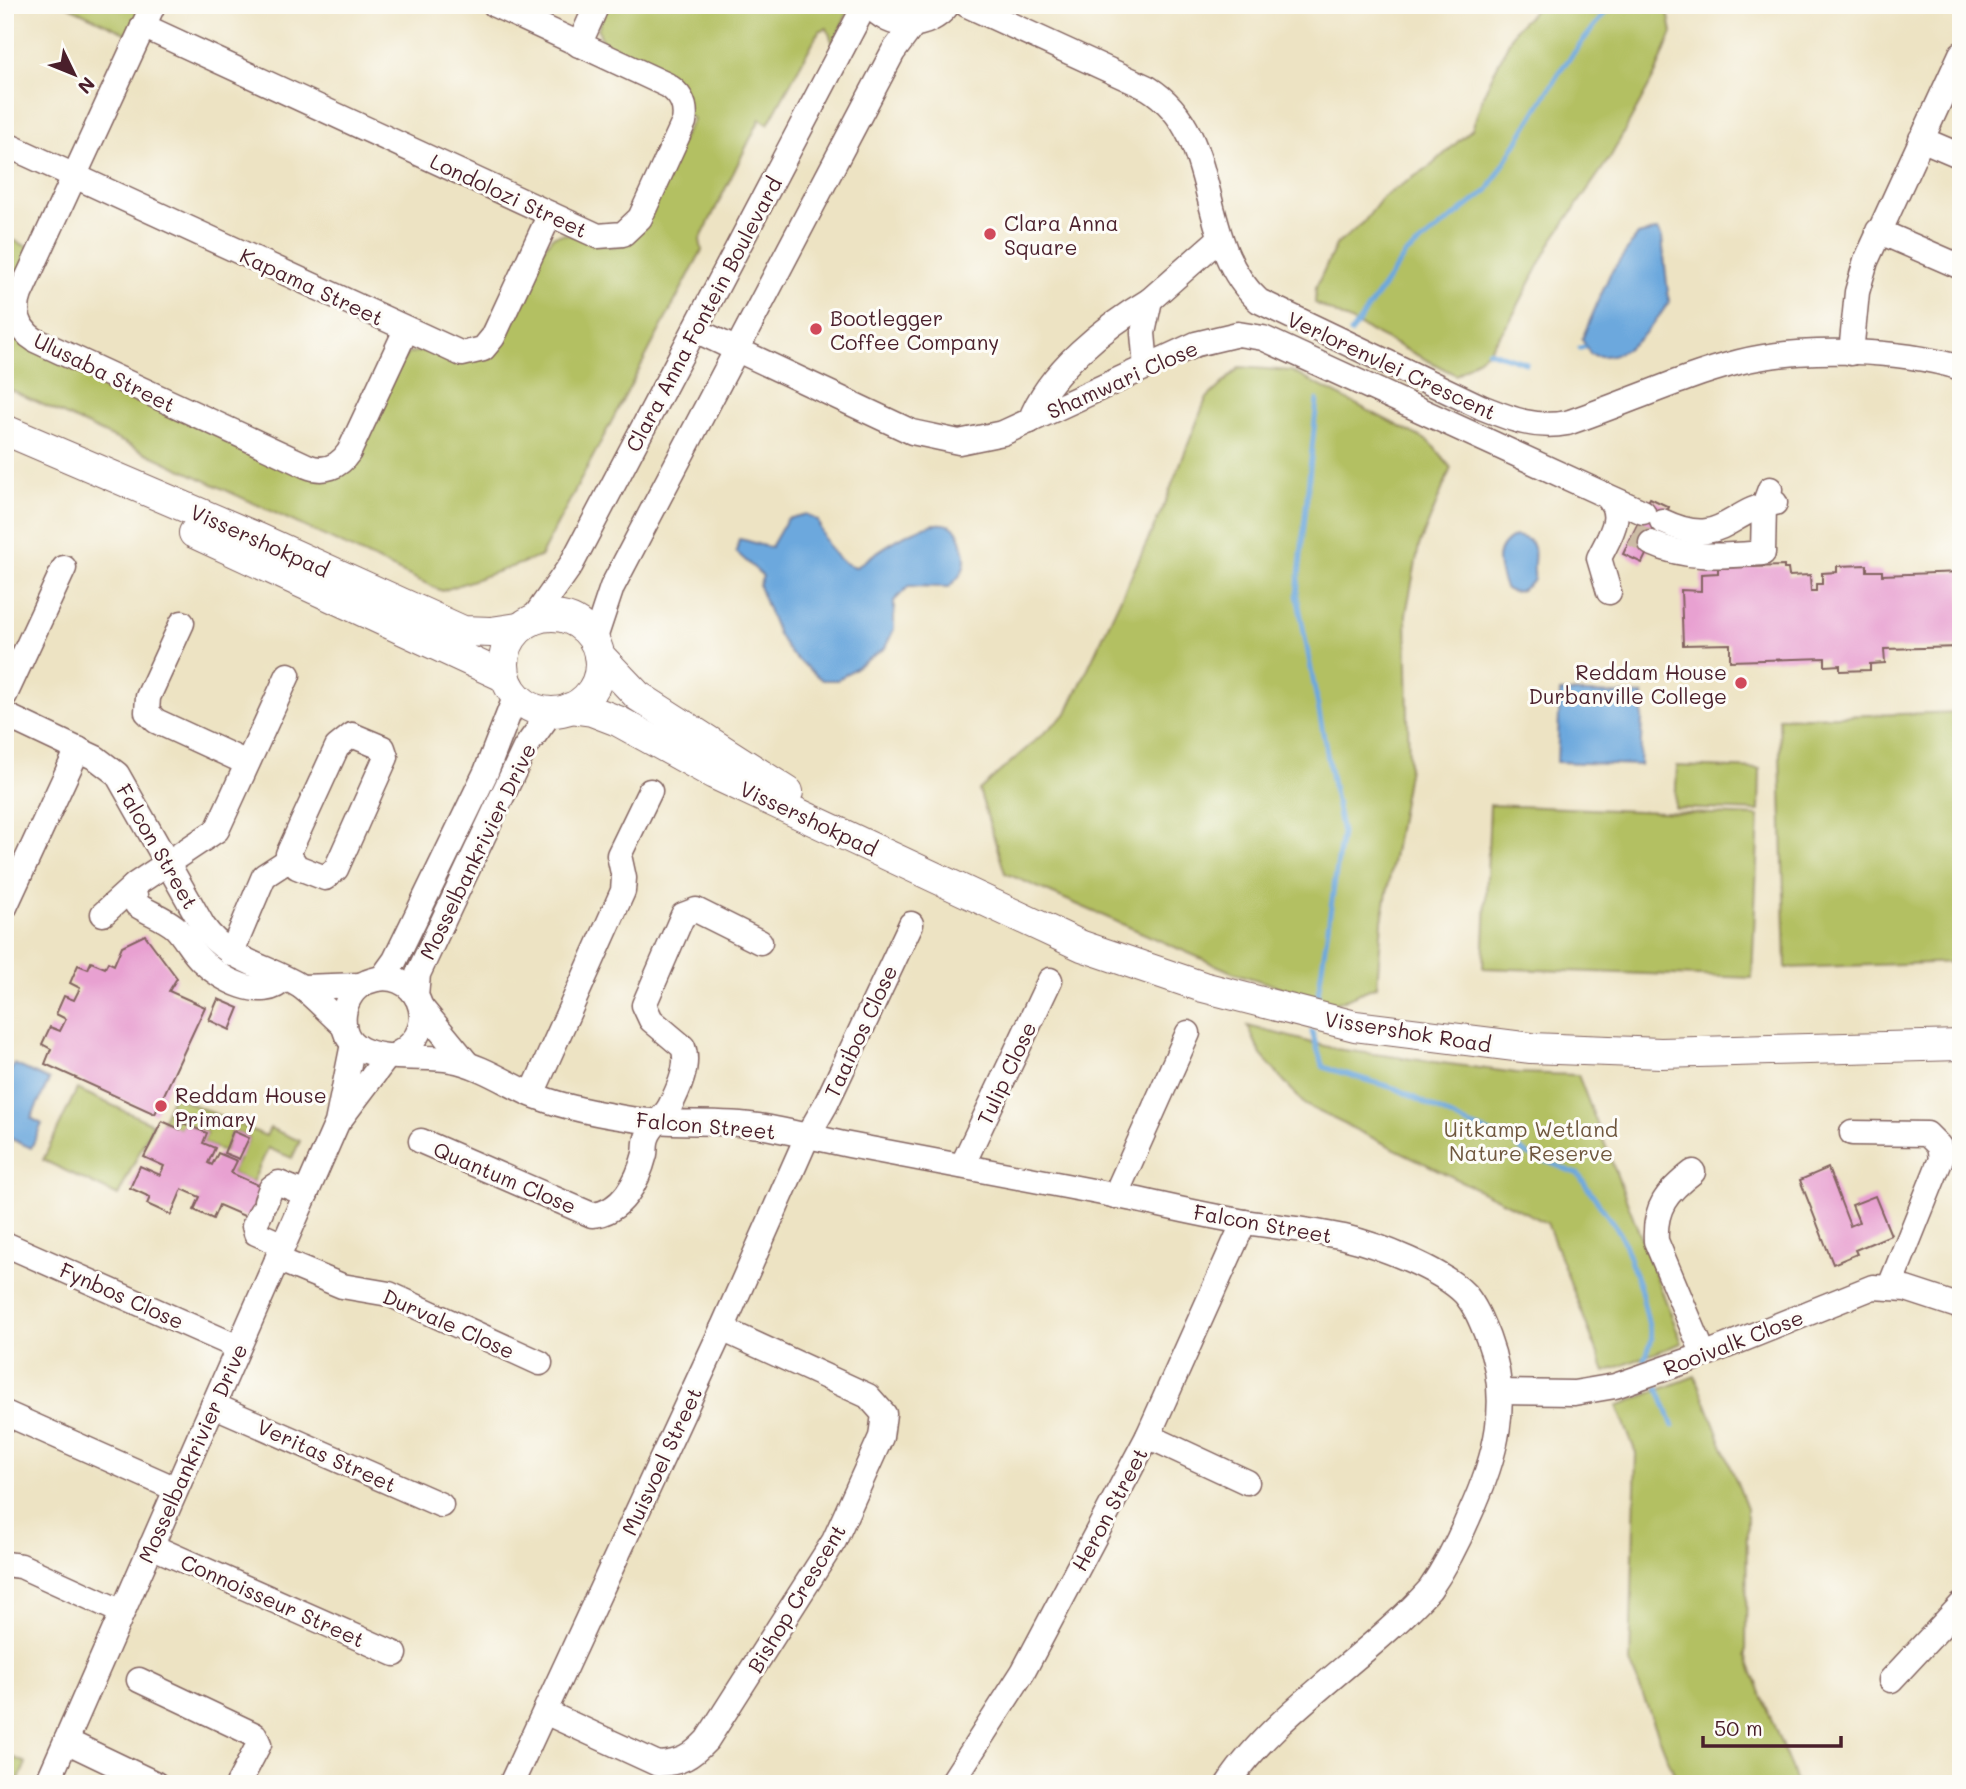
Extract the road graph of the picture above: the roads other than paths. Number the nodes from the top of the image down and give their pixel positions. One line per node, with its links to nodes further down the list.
1 (495, 5): 8 (street, Londolozi Street)
2 (597, 5): 8 (street)
3 (867, 5): 7 (street); 20 (street, Clara Anna Fontein Boulevard)
4 (947, 5): 7 (street)
5 (967, 5): 16 (street, Verlorenvlei Crescent)
6 (148, 15): 13 (street, Ulusaba Street); 14 (street, Londolozi Street)
7 (913, 25): 21 (street)
8 (579, 45): 14 (street, Londolozi Street)
9 (1961, 54): 10 (street)
10 (1921, 139): 12 (street); 15 (street)
11 (5, 144): 13 (street, Kapama Street)
12 (1961, 156)
13 (74, 176): 19 (street, Kapama Street); 19 (street, Ulusaba Street)
14 (550, 214): 19 (street, Kapama Street)
15 (1878, 231): 17 (street); 22 (street)
16 (1219, 239): 18 (street); 22 (street, Verlorenvlei Crescent)
17 (1961, 267)
18 (1150, 300): 23 (street); 25 (street)
19 (406, 330)
20 (695, 330): 21 (street, Shamwari Close); 33 (street, Clara Anna Fontein Boulevard)
21 (737, 350): 25 (street, Shamwari Close); 34 (street)
22 (1851, 353): 24 (street, Verlorenvlei Crescent)
23 (1146, 367): 25 (street, Shamwari Close); 28 (street, Shamwari Close)
24 (1961, 368)
25 (1030, 421)
26 (5, 430): 33 (main road, Vissershokpad)
27 (5, 449): 36 (main road, Vissershokpad)
28 (1641, 527): 29 (street); 31 (street)
29 (1682, 543): 29 (street)
30 (64, 568): 37 (street)
31 (1609, 592)
32 (182, 623): 41 (street)
33 (526, 623): 34 (main road); 36 (main road)
34 (597, 648): 38 (main road); 43 (main road, Vissershokpad)
35 (288, 675): 41 (street)
36 (510, 686): 38 (main road); 53 (street, Mosselbankrivier Drive)
37 (5, 695)
38 (561, 710): 43 (main road, Vissershokpad); 55 (street, Mosselbankrivier Drive)
39 (5, 715): 40 (street, Falcon Street)
40 (78, 749): 45 (street, Falcon Street); 47 (street)
41 (247, 764): 45 (street)
42 (650, 791): 61 (street)
43 (886, 854): 58 (main road, Vissershok Road)
44 (290, 859): 44 (street); 51 (street)
45 (169, 865): 46 (street); 51 (street, Falcon Street)
46 (133, 887): 48 (street); 54 (street)
47 (5, 907)
48 (103, 914)
49 (911, 924): 65 (street, Taaibos Close)
50 (760, 942): 63 (street, Quantum Close)
51 (230, 954): 54 (street, Falcon Street)
52 (1049, 980): 67 (street, Tulip Close)
53 (372, 981): 54 (street, Falcon Street); 55 (street); 57 (street)
54 (293, 983): 57 (street, Falcon Street)
55 (419, 1001): 59 (street); 60 (street, Falcon Street)
56 (1188, 1033): 70 (street)
57 (349, 1035): 59 (street); 62 (street, Mosselbankrivier Drive)
58 (1961, 1045)
59 (392, 1056): 60 (street, Falcon Street); 62 (street, Mosselbankrivier Drive)
60 (467, 1063): 61 (street, Falcon Street)
61 (532, 1094): 63 (street, Falcon Street)
62 (337, 1123): 69 (street, Mosselbankrivier Drive)
63 (658, 1123): 65 (street, Falcon Street); 66 (street, Quantum Close)
64 (1852, 1133): 74 (street)
65 (807, 1137): 67 (street, Falcon Street); 76 (street, Muisvoel Street)
66 (421, 1142)
67 (962, 1166): 70 (street, Falcon Street)
68 (1693, 1172): 78 (street)
69 (306, 1194): 73 (street, Mosselbankrivier Drive); 73 (street, Durvale Close)
70 (1115, 1196): 71 (street, Falcon Street)
71 (1244, 1222): 80 (street, Falcon Street); 83 (street, Heron Street)
72 (5, 1244): 77 (street, Fynbos Close)
73 (280, 1252): 77 (street, Mosselbankrivier Drive); 79 (street, Durvale Close)
74 (1890, 1286): 75 (street, Rooivalk Close); 78 (street, Rooivalk Close)
75 (1961, 1307)
76 (722, 1329): 94 (street, Muisvoel Street); 94 (street, Bishop Crescent)
77 (238, 1347): 81 (street, Mosselbankrivier Drive)
78 (1704, 1355): 80 (street, Rooivalk Close)
79 (540, 1363)
80 (1500, 1392): 101 (street, Falcon Street)
81 (213, 1405): 85 (street, Mosselbankrivier Drive); 86 (street, Veritas Street)
82 (5, 1413): 85 (street)
83 (1148, 1436): 84 (street); 100 (street, Heron Street)
84 (1247, 1482)
85 (176, 1489): 87 (street, Mosselbankrivier Drive)
86 (441, 1505)
87 (151, 1546): 89 (street, Mosselbankrivier Drive); 91 (street, Connoisseur Street)
88 (5, 1564): 89 (street)
89 (122, 1612): 95 (street, Mosselbankrivier Drive)
90 (1958, 1612): 93 (street)
91 (395, 1654)
92 (139, 1680): 98 (street)
93 (1891, 1680)
94 (545, 1712): 99 (street, Muisvoel Street)
95 (66, 1741): 96 (street, Mosselbankrivier Drive); 97 (street)
96 (47, 1784)
97 (156, 1784)
98 (238, 1784)
99 (511, 1784)
100 (951, 1784)
101 (1228, 1784)

